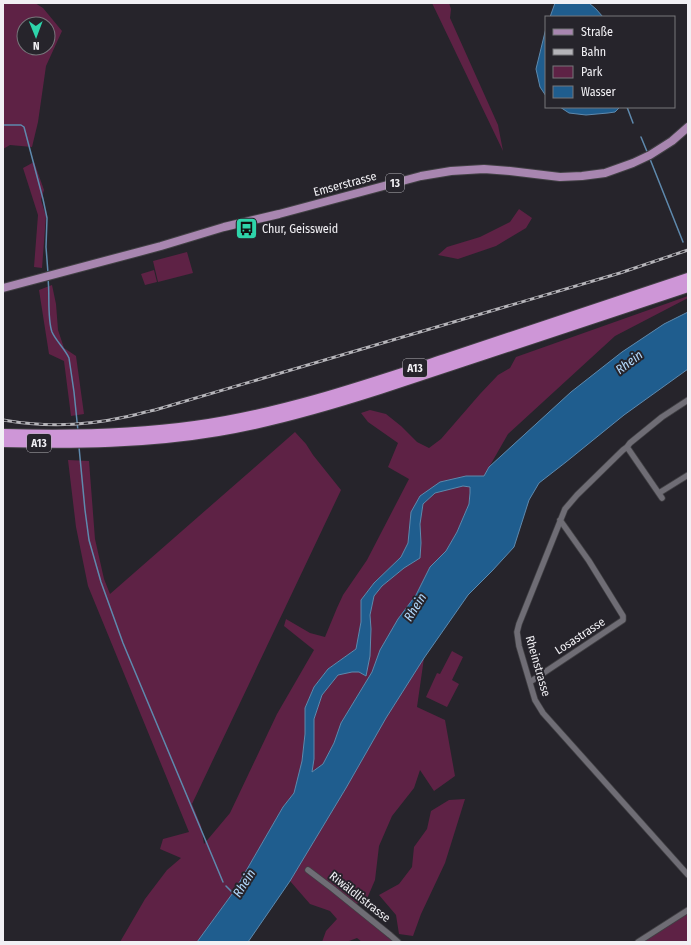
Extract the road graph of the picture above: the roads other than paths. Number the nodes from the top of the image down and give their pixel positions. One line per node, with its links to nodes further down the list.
1 (688, 126): 4 (main road, Emserstrasse / 13)
2 (688, 278): 7 (highway, A13)
3 (688, 287): 7 (highway, A13)
4 (3, 288)
5 (688, 400): 10 (street, Rheinstrasse)
6 (3, 434): 8 (highway, A13)
7 (134, 437): 8 (highway, A13)
8 (79, 439): 9 (highway, A13)
9 (3, 442)
10 (627, 447): 11 (street); 12 (street, Rheinstrasse)
11 (688, 475)
12 (560, 520): 13 (street, Rheinstrasse); 13 (street, Losastrasse)
13 (530, 682): 15 (street, Rheinstrasse)
14 (308, 870): 17 (street, Riwäldlistrasse)
15 (688, 875)
16 (688, 910): 18 (street)
17 (398, 942)
18 (638, 942)

